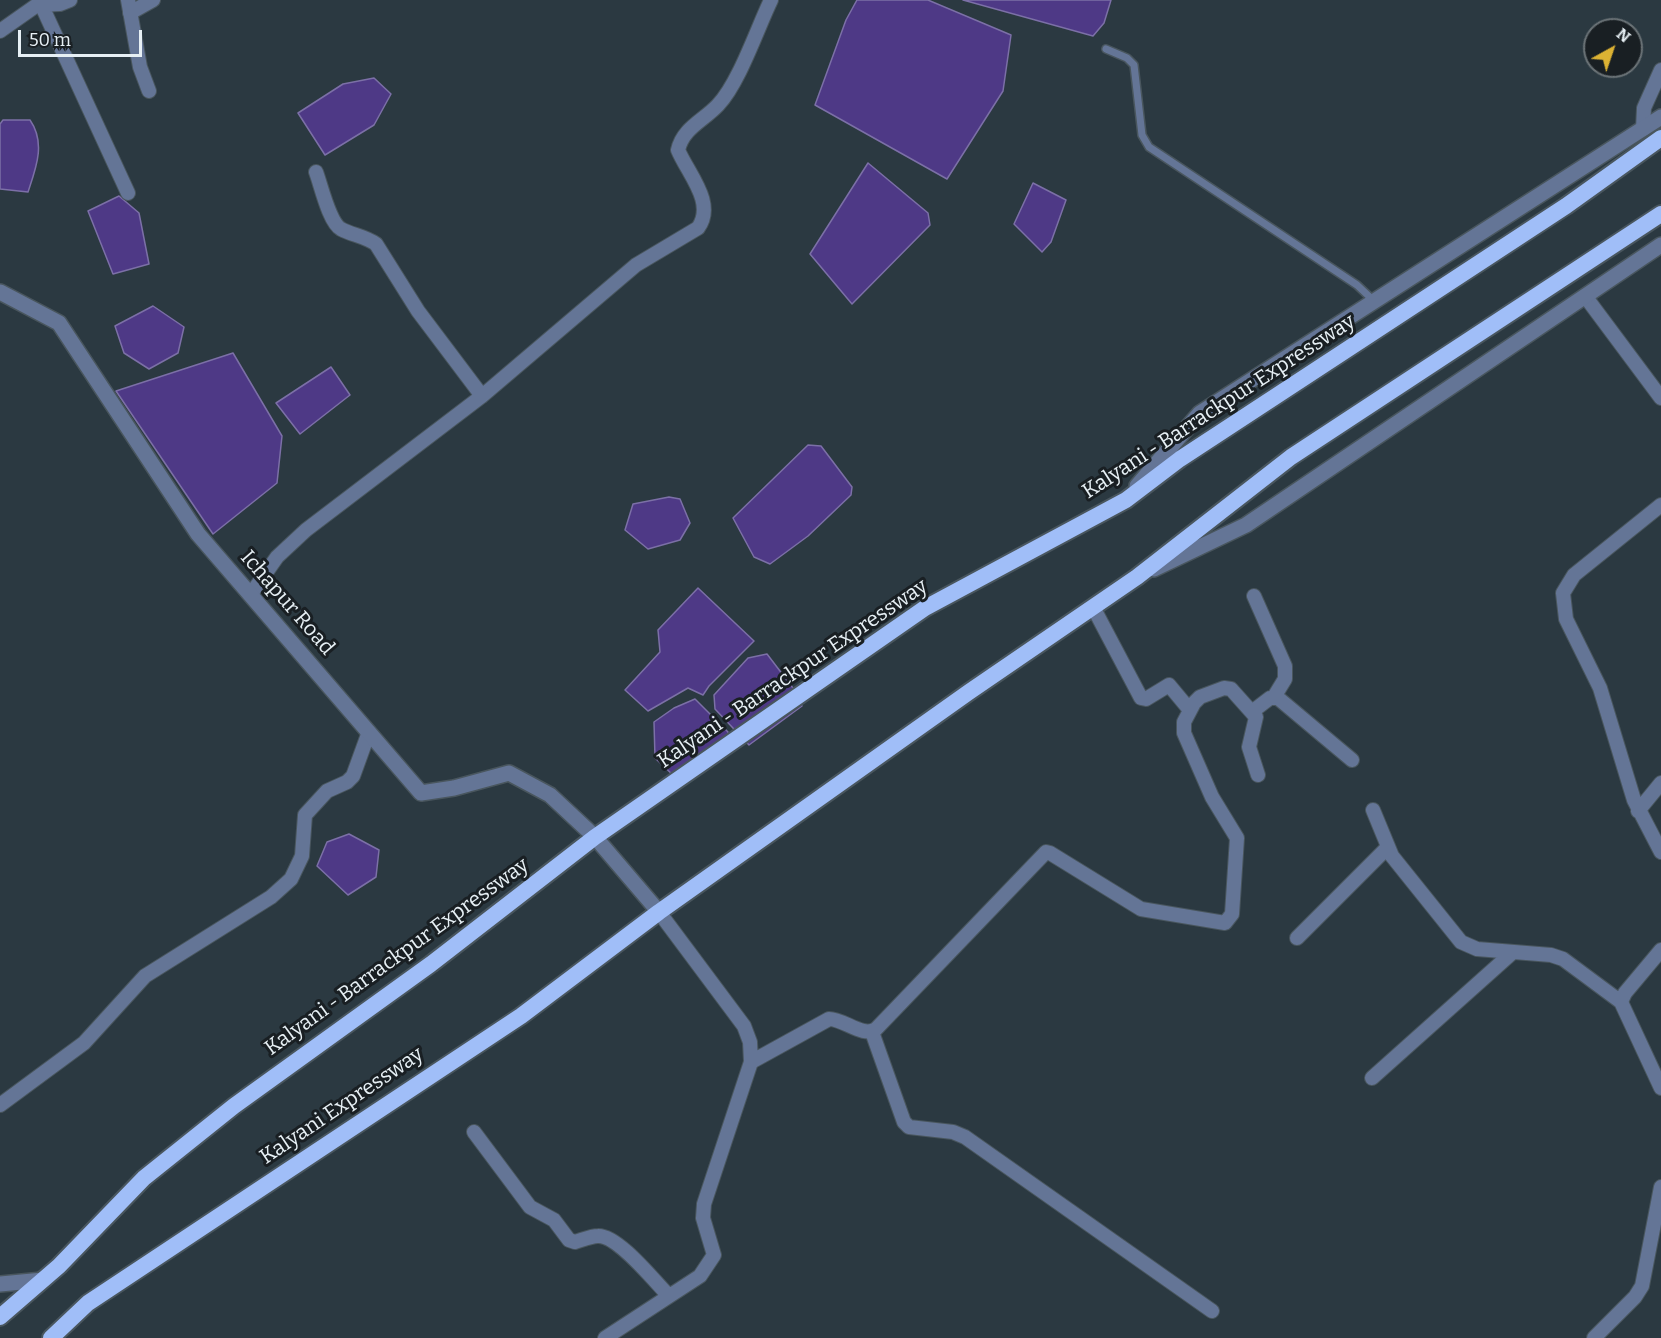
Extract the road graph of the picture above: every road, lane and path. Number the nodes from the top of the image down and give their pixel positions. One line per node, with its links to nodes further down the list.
1 (70, 0): 4 (street)
2 (153, 0): 5 (street)
3 (771, 0): 20 (street)
4 (41, 4): 6 (street); 14 (street)
5 (129, 7): 9 (street)
6 (0, 31)
7 (1106, 49): 19 (lane)
8 (1661, 70): 11 (street)
9 (149, 90)
10 (1661, 117): 11 (street)
11 (1643, 129): 19 (street)
12 (1661, 138): 22 (highway, Kalyani - Barrackpur Expressway)
13 (316, 172): 20 (street)
14 (128, 193)
15 (1661, 214): 24 (highway)
16 (1661, 245): 18 (street)
17 (0, 292): 25 (street, Ichapur Road)
18 (1585, 296): 21 (street); 24 (street)
19 (1375, 302): 22 (street)
20 (482, 396): 25 (street)
21 (1661, 398)
22 (1126, 500): 37 (highway, Kalyani - Barrackpur Expressway)
23 (1661, 505): 36 (street)
24 (1137, 577): 27 (highway)
25 (251, 594): 31 (street, Ichapur Road)
26 (1254, 596): 28 (street)
27 (1093, 607): 29 (street); 40 (highway)
28 (1274, 697): 30 (street); 32 (street)
29 (1189, 709): 30 (street); 45 (street)
30 (1252, 711): 33 (street)
31 (369, 732): 37 (street, Ichapur Road); 49 (street)
32 (1352, 760)
33 (1258, 775)
34 (1661, 783): 36 (street)
35 (1373, 810): 38 (street)
36 (1638, 811): 39 (street)
37 (595, 837): 40 (street); 52 (highway, Kalyani - Barrackpur Expressway)
38 (1387, 848): 41 (street); 43 (street)
39 (1661, 852)
40 (659, 912): 46 (street); 57 (highway, Kalyani Expressway)
41 (1297, 938)
42 (1661, 950): 44 (street)
43 (1513, 952): 44 (street); 47 (street)
44 (1621, 1002): 48 (street)
45 (872, 1032): 46 (street); 55 (street)
46 (751, 1062): 54 (street)
47 (1372, 1078)
48 (1661, 1088)
49 (0, 1105)
50 (474, 1132): 54 (street)
51 (1661, 1187): 58 (street)
52 (43, 1280): 53 (street); 56 (highway, Kalyani - Barrackpur Expressway)
53 (0, 1284)
54 (669, 1296): 61 (street)
55 (1212, 1311)
56 (0, 1317)
57 (69, 1322): 59 (highway, Kalyani Expressway); 60 (street)
58 (1604, 1335)
59 (51, 1338)
60 (61, 1338)
61 (604, 1338)

